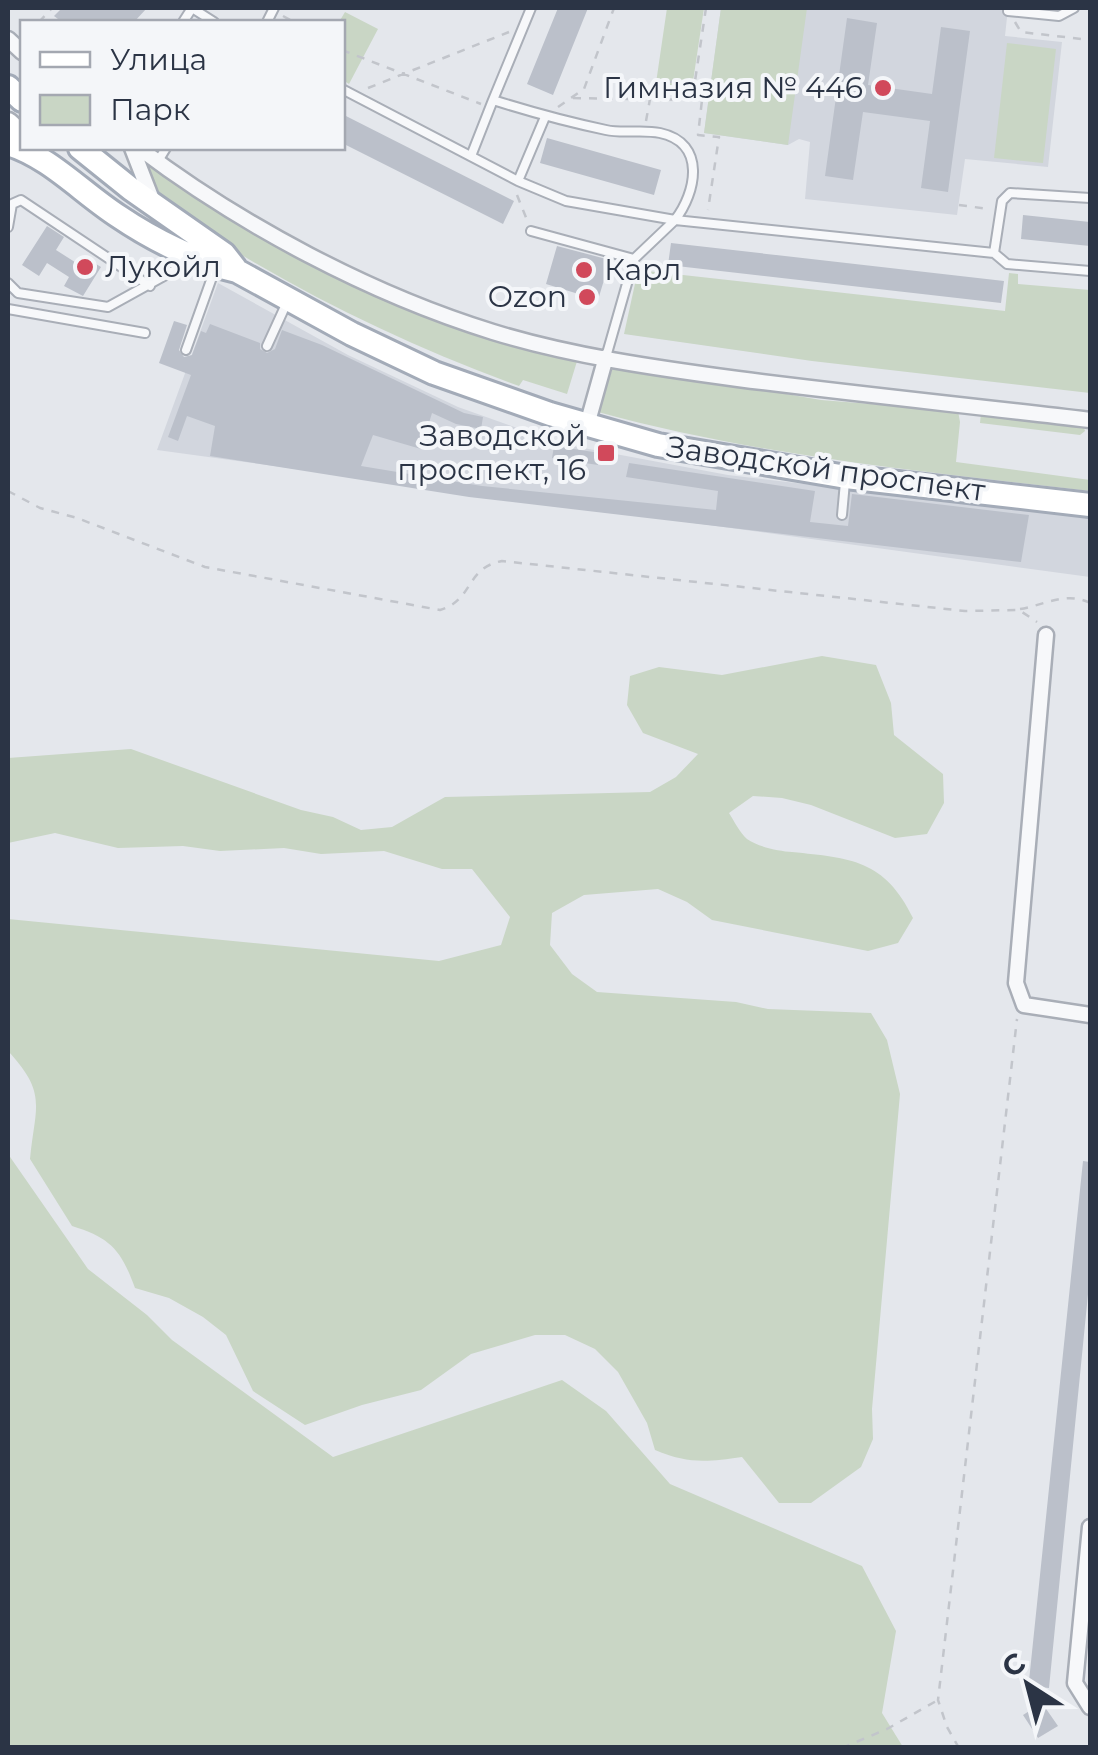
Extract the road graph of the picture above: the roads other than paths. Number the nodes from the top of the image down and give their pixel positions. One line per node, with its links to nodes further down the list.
1 (531, 8): 5 (lane)
2 (1074, 8): 3 (lane)
3 (1010, 11)
4 (345, 90): 12 (lane)
5 (492, 104): 6 (lane); 12 (lane)
6 (545, 117): 14 (lane); 17 (lane)
7 (8, 144): 13 (main road)
8 (37, 150): 13 (main road, Заводской проспект)
9 (83, 150): 16 (main road, Заводской проспект)
10 (137, 150): 16 (street)
11 (162, 154): 31 (street)
12 (471, 156): 14 (lane)
13 (59, 170): 21 (main road, Заводской проспект)
14 (514, 179): 17 (lane)
15 (1090, 198): 20 (lane)
16 (156, 206): 21 (main road, Заводской проспект)
17 (675, 220): 20 (lane); 22 (lane)
18 (8, 227): 25 (lane)
19 (531, 231): 22 (lane)
20 (994, 253): 23 (lane)
21 (217, 258): 25 (lane); 26 (main road, Заводской проспект); 30 (lane)
22 (634, 260): 31 (lane)
23 (1090, 272)
24 (8, 283): 25 (lane)
25 (150, 286)
26 (288, 300): 29 (lane); 33 (main road, Заводской проспект)
27 (8, 309): 28 (lane)
28 (145, 333)
29 (267, 346)
30 (186, 350)
31 (606, 357): 32 (street); 33 (street)
32 (1090, 420)
33 (587, 425): 34 (main road, Заводской проспект)
34 (846, 477): 35 (main road, Заводской проспект); 36 (lane)
35 (1090, 505)
36 (842, 515)
37 (1046, 635): 38 (street)
38 (1090, 1015)
39 (1090, 1527): 40 (street)
40 (1090, 1707)

